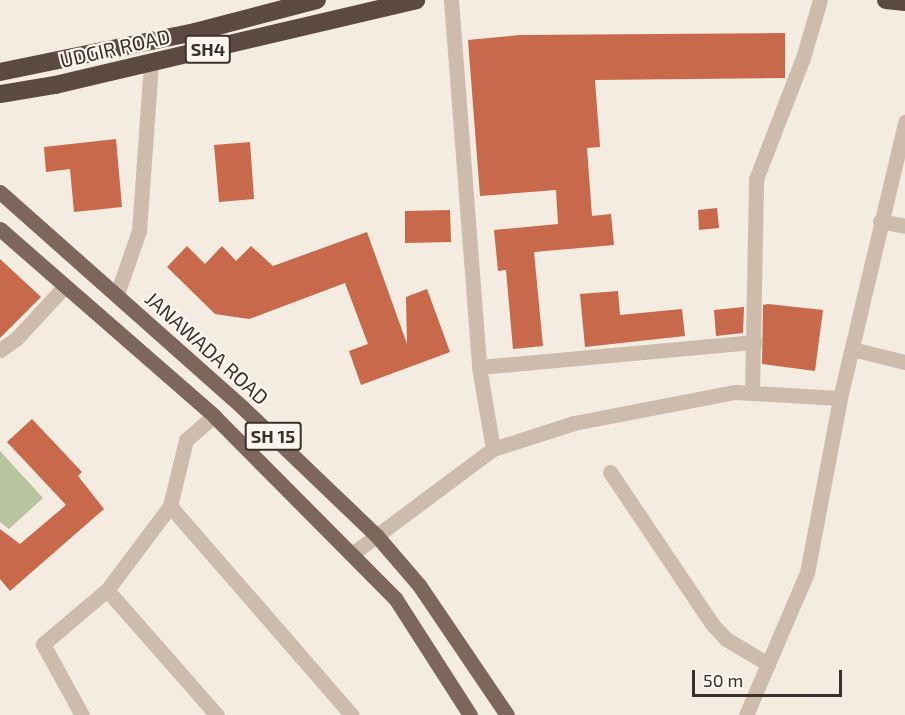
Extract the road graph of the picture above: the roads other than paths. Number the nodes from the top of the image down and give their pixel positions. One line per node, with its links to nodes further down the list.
1 (317, 0): 8 (highway, UDGIR ROAD / SH4)
2 (416, 0): 7 (highway, UDGIR ROAD / SH4)
3 (451, 0): 21 (street)
4 (820, 0): 17 (street)
5 (886, 0): 6 (highway)
6 (905, 2)
7 (151, 63): 9 (highway, UDGIR ROAD / SH4); 16 (street)
8 (0, 72)
9 (0, 94)
10 (905, 122): 12 (street)
11 (0, 192): 16 (main road, JANAWADA ROAD / SH 15)
12 (880, 221): 13 (street); 18 (street)
13 (905, 226)
14 (0, 229): 15 (main road, SH 15)
15 (64, 286): 19 (street); 24 (main road, SH 15)
16 (117, 294): 28 (main road, JANAWADA ROAD / SH 15)
17 (755, 342): 21 (street); 22 (street)
18 (852, 349): 20 (street); 23 (street)
19 (0, 350)
20 (905, 362)
21 (479, 367): 25 (street)
22 (752, 393): 23 (street); 25 (street)
23 (840, 398): 31 (street)
24 (214, 416): 27 (street); 29 (main road, SH 15)
25 (493, 449): 28 (street)
26 (610, 472): 31 (street)
27 (170, 506): 30 (street); 34 (street)
28 (376, 535): 29 (street); 36 (main road, JANAWADA ROAD / SH 15)
29 (352, 554): 35 (main road, SH 15)
30 (107, 590): 32 (street); 33 (street)
31 (768, 664): 37 (street)
32 (82, 715)
33 (217, 715)
34 (352, 715)
35 (470, 715)
36 (507, 715)
37 (746, 715)

